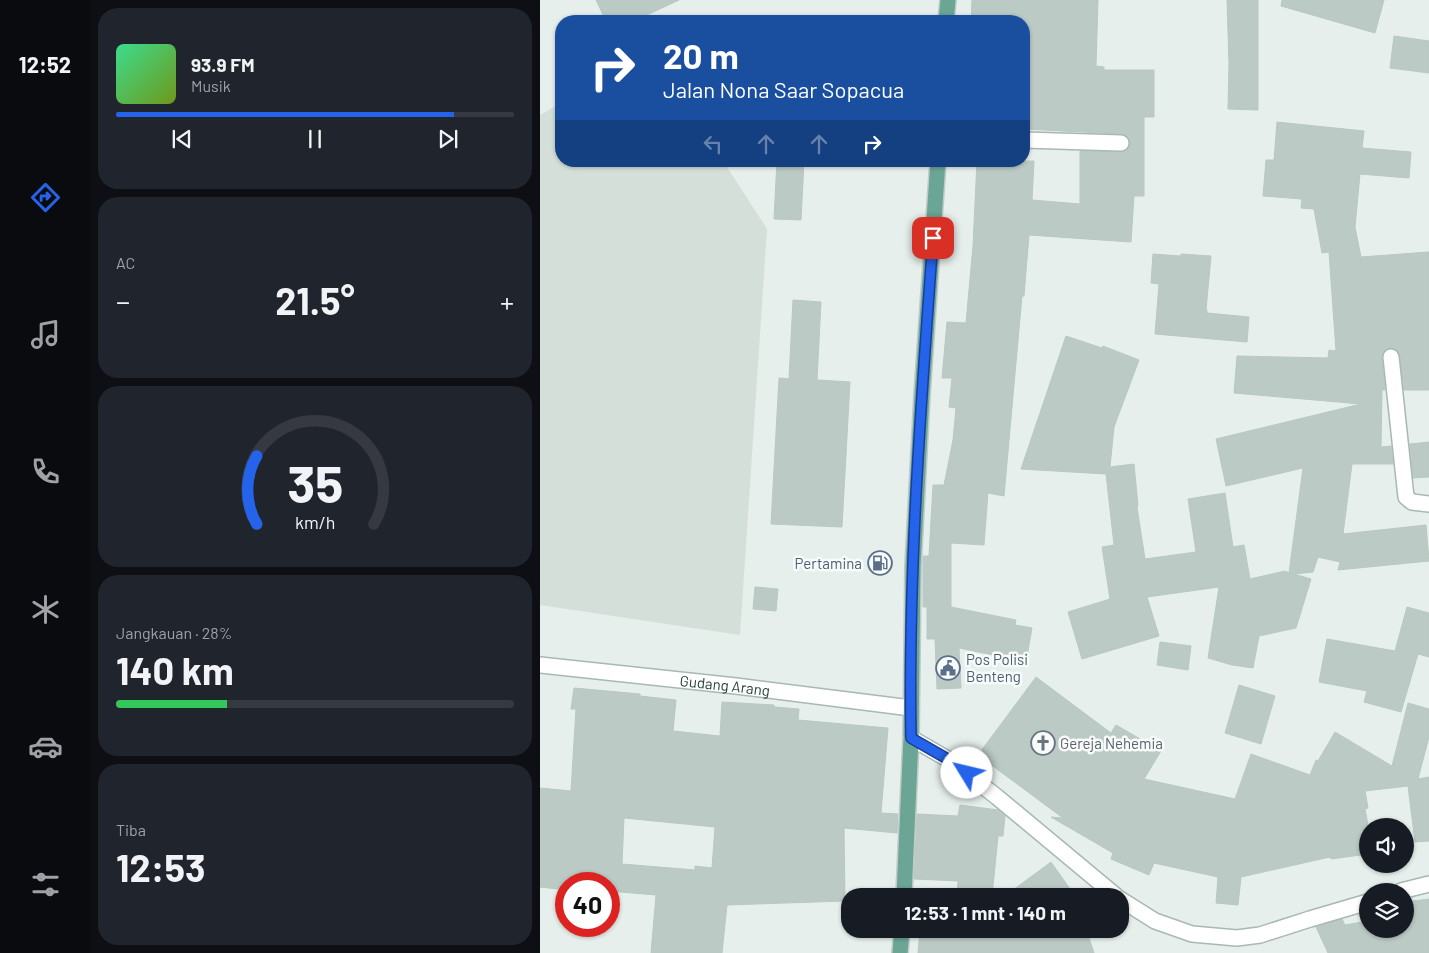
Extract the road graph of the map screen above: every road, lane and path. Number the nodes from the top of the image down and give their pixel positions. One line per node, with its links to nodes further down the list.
1 (948, 0): 2 (main road)
2 (947, 15)
3 (1030, 140): 4 (street)
4 (1121, 143)
5 (938, 167): 9 (main road)
6 (1391, 357): 7 (street)
7 (1429, 504)
8 (540, 665): 9 (street, Gudang Arang)
9 (911, 708): 10 (main road)
10 (911, 738): 12 (main road); 13 (street)
11 (1429, 884): 14 (street)
12 (904, 888)
13 (1106, 888)
14 (1414, 888)
15 (1129, 905): 16 (street)
16 (1359, 905)
17 (901, 938): 18 (main road)
18 (900, 953)

